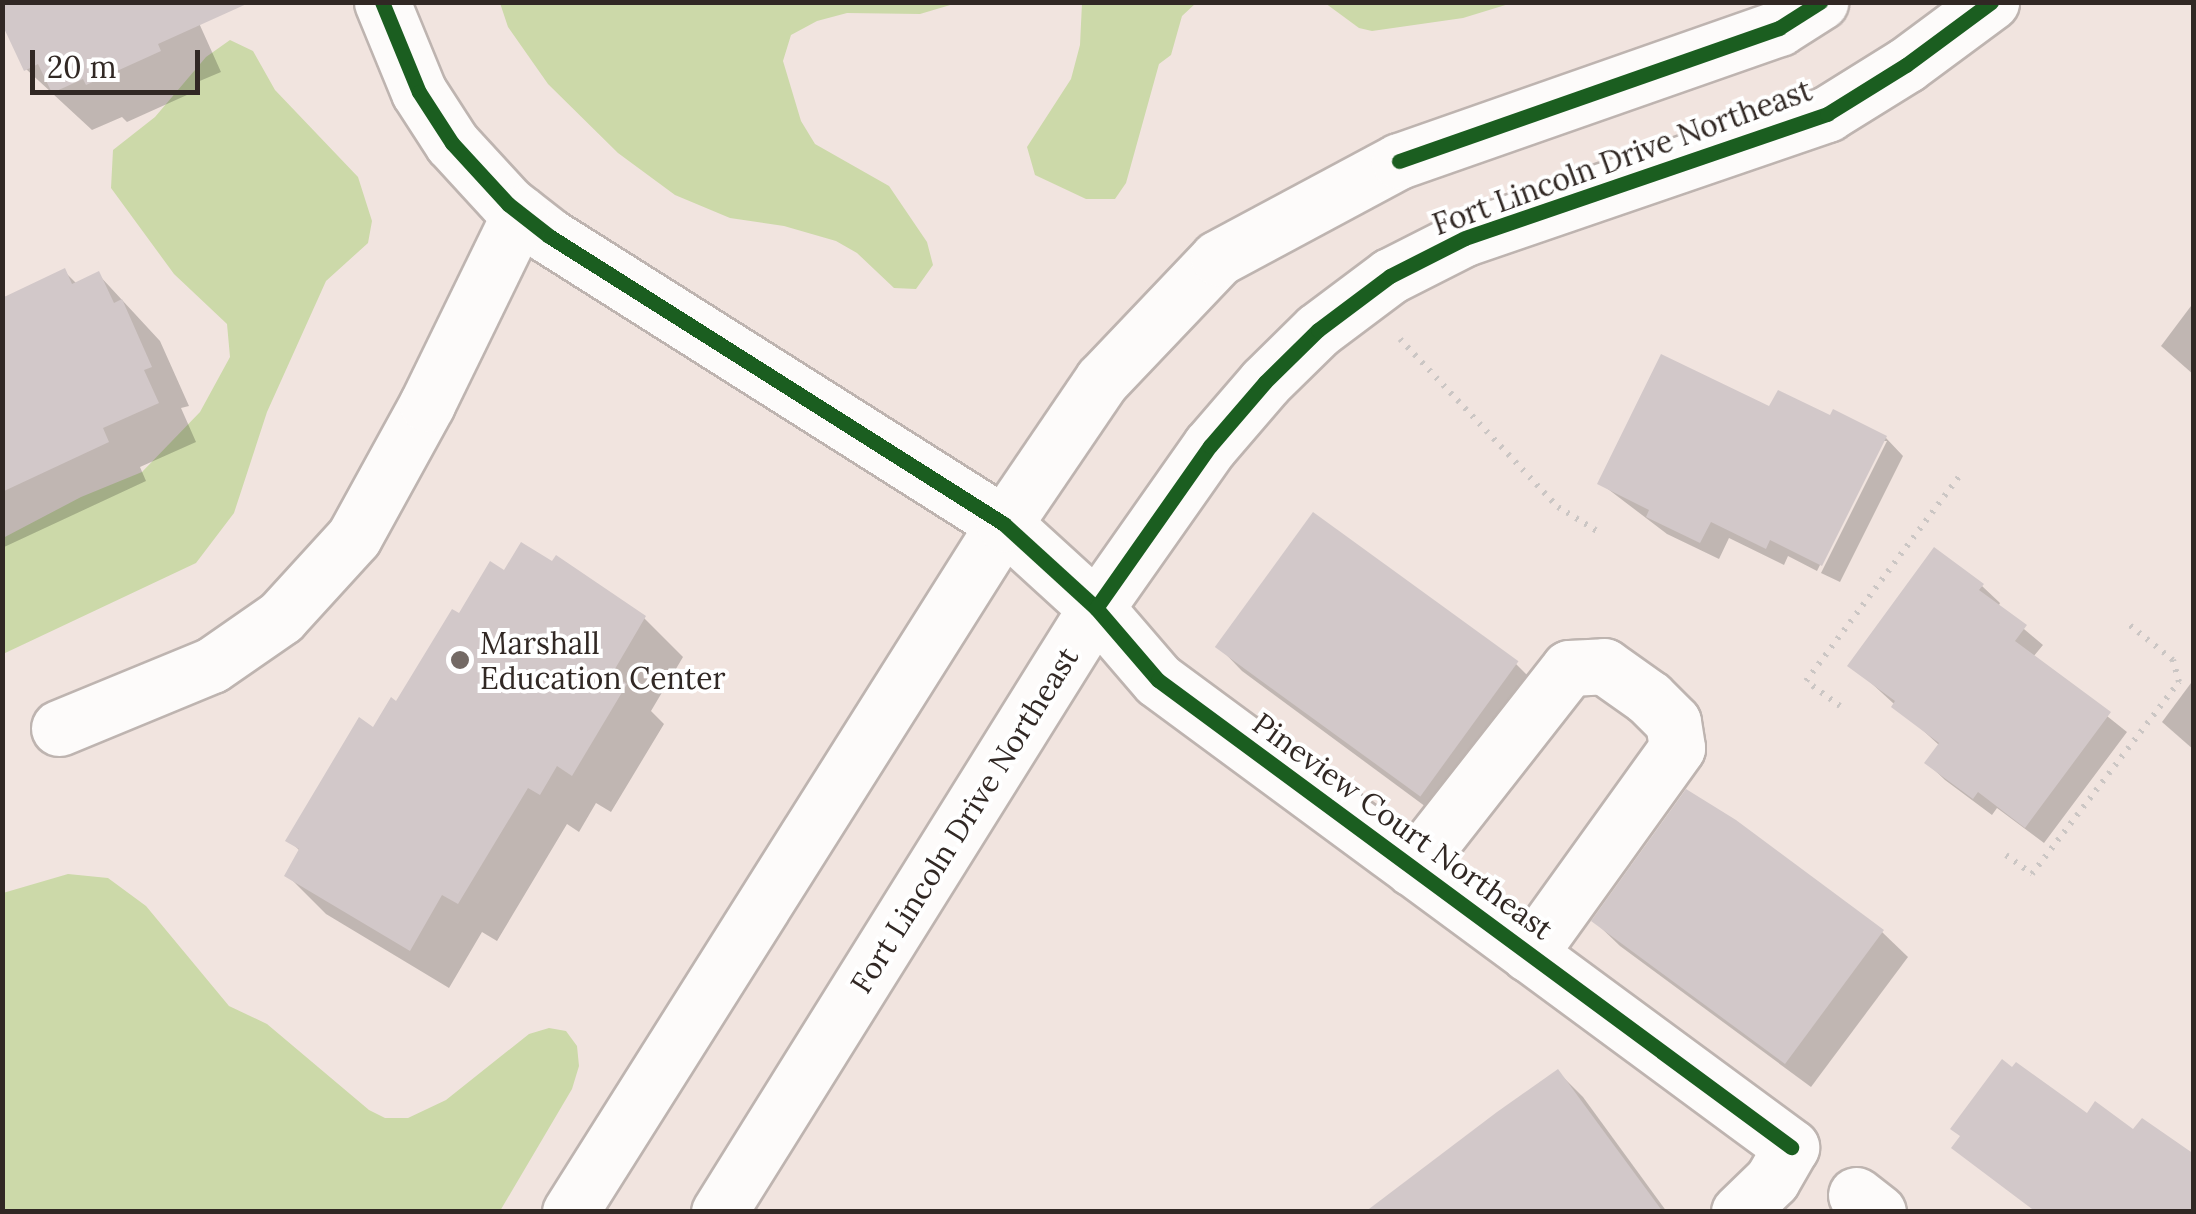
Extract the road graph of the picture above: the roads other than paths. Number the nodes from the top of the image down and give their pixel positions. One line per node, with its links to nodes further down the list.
1 (382, 2): 4 (street, Pineview Court Northeast)
2 (1820, 2): 5 (street)
3 (1991, 2): 6 (street, Fort Lincoln Drive Northeast)
4 (520, 213): 5 (street, Pineview Court Northeast); 7 (street)
5 (1004, 524): 6 (street, Pineview Court Northeast); 10 (street)
6 (1096, 608): 8 (street, Pineview Court Northeast); 11 (street, Fort Lincoln Drive Northeast)
7 (60, 728)
8 (1412, 868): 9 (street, Pineview Court Northeast); 9 (street)
9 (1529, 954): 12 (street, Pineview Court Northeast)
10 (570, 1212)
11 (719, 1212)
12 (1739, 1212)

